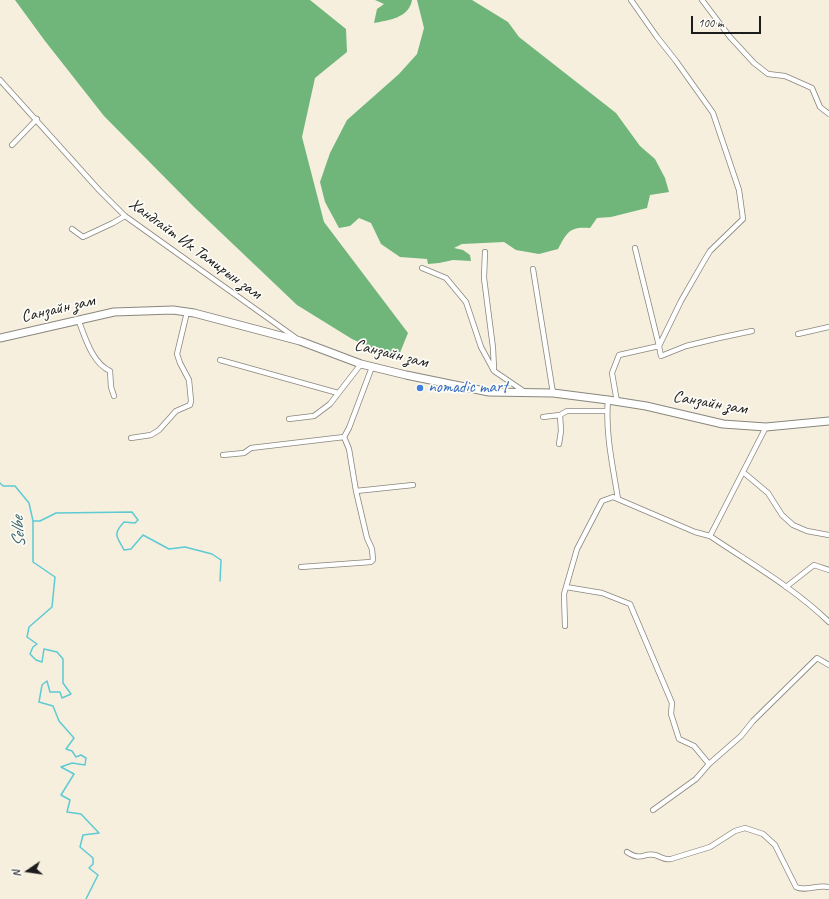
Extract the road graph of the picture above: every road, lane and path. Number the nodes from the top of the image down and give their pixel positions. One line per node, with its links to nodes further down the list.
1 (631, 0): 20 (street)
2 (702, 0): 4 (street)
3 (0, 80): 5 (street, Хандгайт Их Тамирын зам)
4 (829, 114)
5 (37, 119): 6 (street); 7 (street, Хандгайт Их Тамирын зам)
6 (12, 145)
7 (125, 216): 8 (street); 19 (street, Хандгайт Их Тамирын зам)
8 (72, 229)
9 (635, 248): 20 (street)
10 (485, 252): 24 (street)
11 (422, 268): 24 (street)
12 (533, 269): 26 (street)
13 (187, 312): 14 (main road, Санзайн зам); 19 (main road, Санзайн зам); 38 (street)
14 (78, 319): 18 (main road, Санзайн зам); 28 (street)
15 (829, 327): 17 (street)
16 (752, 331): 20 (street)
17 (798, 334)
18 (0, 338)
19 (300, 341): 22 (main road, Санзайн зам)
20 (659, 346): 30 (street)
21 (220, 360): 27 (street)
22 (361, 364): 23 (main road, Санзайн зам); 27 (street)
23 (372, 367): 25 (main road, Санзайн зам); 37 (street)
24 (494, 371): 25 (street)
25 (526, 392): 26 (main road, Санзайн зам)
26 (553, 393): 29 (main road, Санзайн зам)
27 (338, 394): 34 (street)
28 (114, 396)
29 (608, 400): 30 (main road, Санзайн зам); 31 (street)
30 (617, 402): 36 (main road, Санзайн зам)
31 (607, 411): 32 (street); 44 (street)
32 (560, 415): 33 (street); 39 (street)
33 (543, 417)
34 (289, 418)
35 (829, 421): 36 (main road, Санзайн зам)
36 (766, 427): 41 (street)
37 (344, 437): 40 (street); 43 (street)
38 (132, 438)
39 (559, 444)
40 (223, 455)
41 (743, 472): 45 (street); 46 (street)
42 (413, 485): 43 (street)
43 (356, 491): 47 (street)
44 (618, 499): 46 (street); 50 (street)
45 (829, 535)
46 (710, 536): 49 (street)
47 (301, 567)
48 (829, 570): 49 (street)
49 (786, 587): 51 (street)
50 (566, 588): 52 (street); 54 (street)
51 (829, 622)
52 (565, 626)
53 (829, 665): 54 (street)
54 (709, 764): 55 (street)
55 (653, 810)
56 (626, 852): 57 (street)
57 (829, 887)

